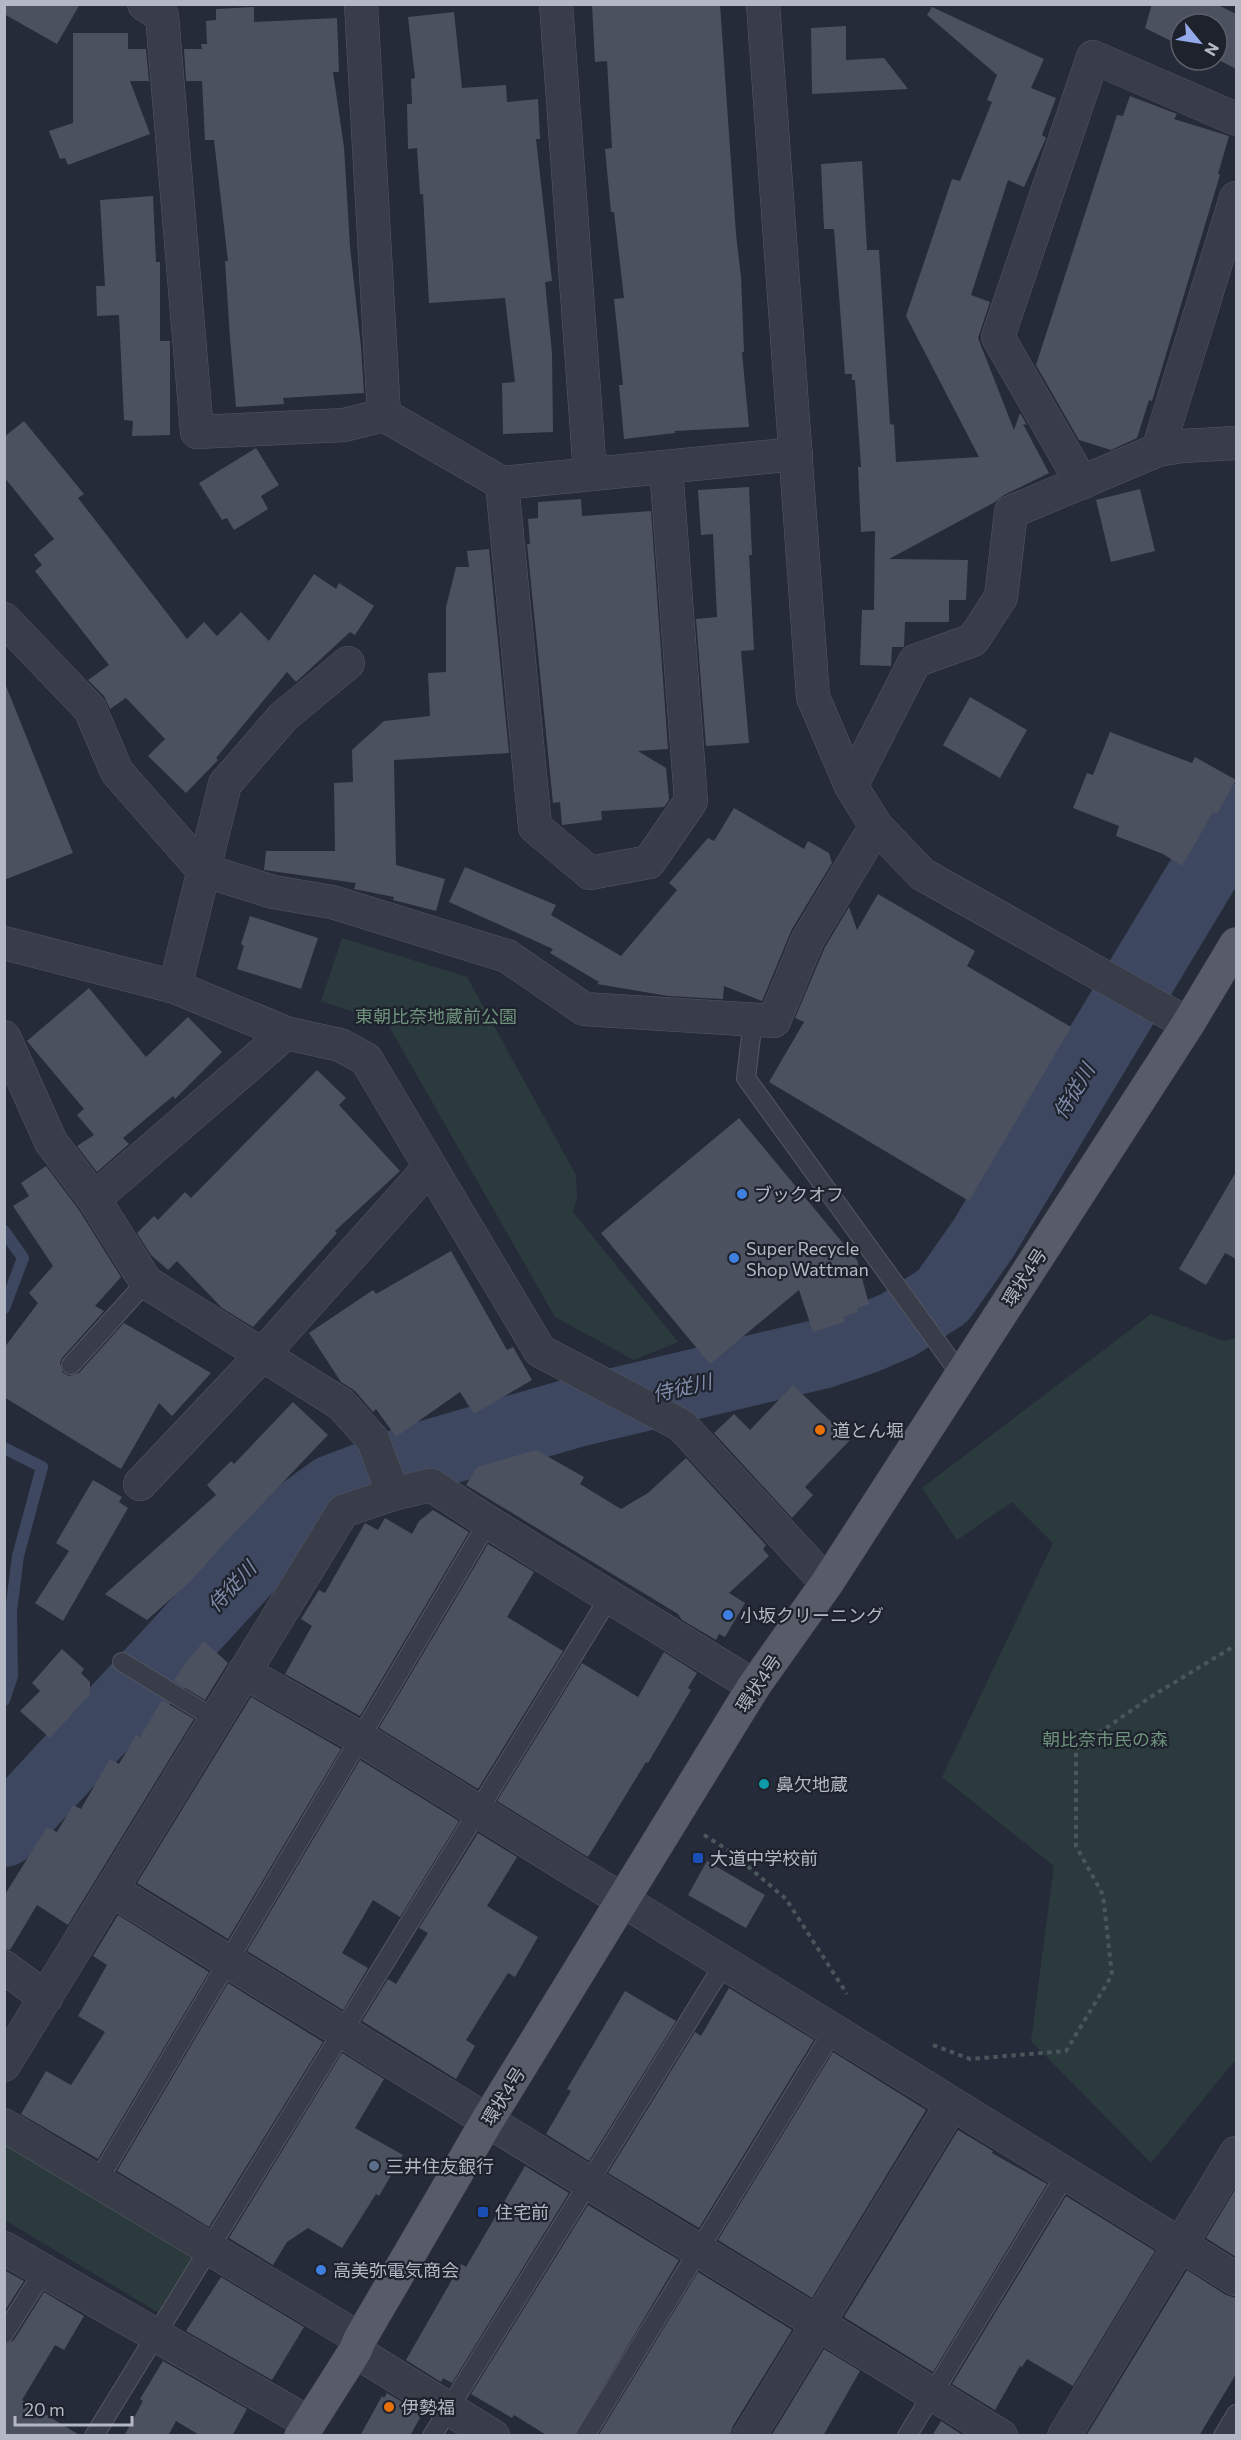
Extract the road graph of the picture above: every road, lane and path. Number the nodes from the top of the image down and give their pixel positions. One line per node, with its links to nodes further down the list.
1 (144, 4): 7 (street)
2 (361, 4): 7 (street)
3 (556, 4): 12 (street)
4 (763, 4): 10 (street)
5 (1236, 119): 14 (street)
6 (1236, 198): 9 (street)
7 (384, 416): 13 (street)
8 (1236, 443): 9 (street)
9 (1158, 450): 14 (street)
10 (796, 454): 11 (street); 17 (street)
11 (666, 467): 12 (street); 13 (street)
12 (590, 474): 13 (street)
13 (502, 483)
14 (1082, 483): 17 (street)
15 (4, 619): 19 (street)
16 (348, 663): 19 (street)
17 (852, 786): 18 (street)
18 (876, 826): 23 (street); 24 (street)
19 (203, 870): 22 (street); 23 (street)
20 (4, 943): 22 (street)
21 (1236, 944): 24 (main road, 環状4号)
22 (175, 987): 25 (street)
23 (753, 1020): 32 (lane)
24 (1188, 1024): 32 (main road, 環状4号)
25 (286, 1033): 27 (street); 28 (street)
26 (4, 1037): 28 (street)
27 (429, 1168): 30 (street); 36 (street)
28 (94, 1199): 29 (street)
29 (146, 1282): 30 (street); 31 (lane)
30 (262, 1355): 33 (street); 34 (street)
31 (71, 1365)
32 (961, 1375): 36 (main road, 環状4号)
33 (140, 1484)
34 (393, 1494): 35 (street); 40 (street)
35 (488, 1522): 37 (street); 43 (lane)
36 (827, 1582): 41 (main road, 環状4号)
37 (610, 1596): 41 (street); 44 (lane)
38 (1236, 1645): 55 (path)
39 (122, 1662): 42 (lane)
40 (244, 1672): 42 (street); 43 (street)
41 (754, 1686): 47 (main road, 環状4号)
42 (215, 1719): 46 (street)
43 (360, 1738): 44 (street); 48 (lane)
44 (478, 1810): 47 (street); 54 (lane)
45 (699, 1832): 52 (path)
46 (112, 1890): 48 (street); 51 (street)
47 (623, 1901): 49 (street); 58 (main road, 環状4号)
48 (228, 1961): 54 (street); 62 (lane)
49 (724, 1964): 53 (street); 63 (lane)
50 (4, 1967): 51 (street)
51 (46, 1998): 56 (street)
52 (853, 2002)
53 (833, 2031): 57 (street); 67 (lane)
54 (343, 2032): 58 (street); 66 (lane)
55 (928, 2044)
56 (4, 2065)
57 (952, 2104): 61 (street); 70 (street)
58 (488, 2121): 63 (street); 73 (main road, 環状4号)
59 (4, 2125): 62 (street)
60 (1236, 2153): 64 (street)
61 (1066, 2174): 64 (street); 74 (lane)
62 (98, 2181): 66 (street)
63 (588, 2183): 67 (street); 75 (lane)
64 (1181, 2245): 69 (street); 85 (street)
65 (4, 2248): 68 (street)
66 (210, 2248): 72 (lane); 73 (street)
67 (698, 2250): 70 (street); 81 (lane)
68 (44, 2271): 71 (lane); 72 (street)
69 (1236, 2279)
70 (818, 2323): 74 (street); 82 (street)
71 (4, 2334)
72 (156, 2336): 77 (street); 78 (lane)
73 (358, 2345): 75 (street); 77 (main road, 環状4号)
74 (932, 2394): 83 (lane); 84 (street)
75 (448, 2408): 79 (lane); 80 (street)
76 (1236, 2414): 86 (lane)
77 (305, 2429)
78 (94, 2436)
79 (432, 2436)
80 (493, 2436)
81 (585, 2436)
82 (750, 2436)
83 (907, 2436)
84 (1000, 2436)
85 (1064, 2436)
86 (1223, 2436)

